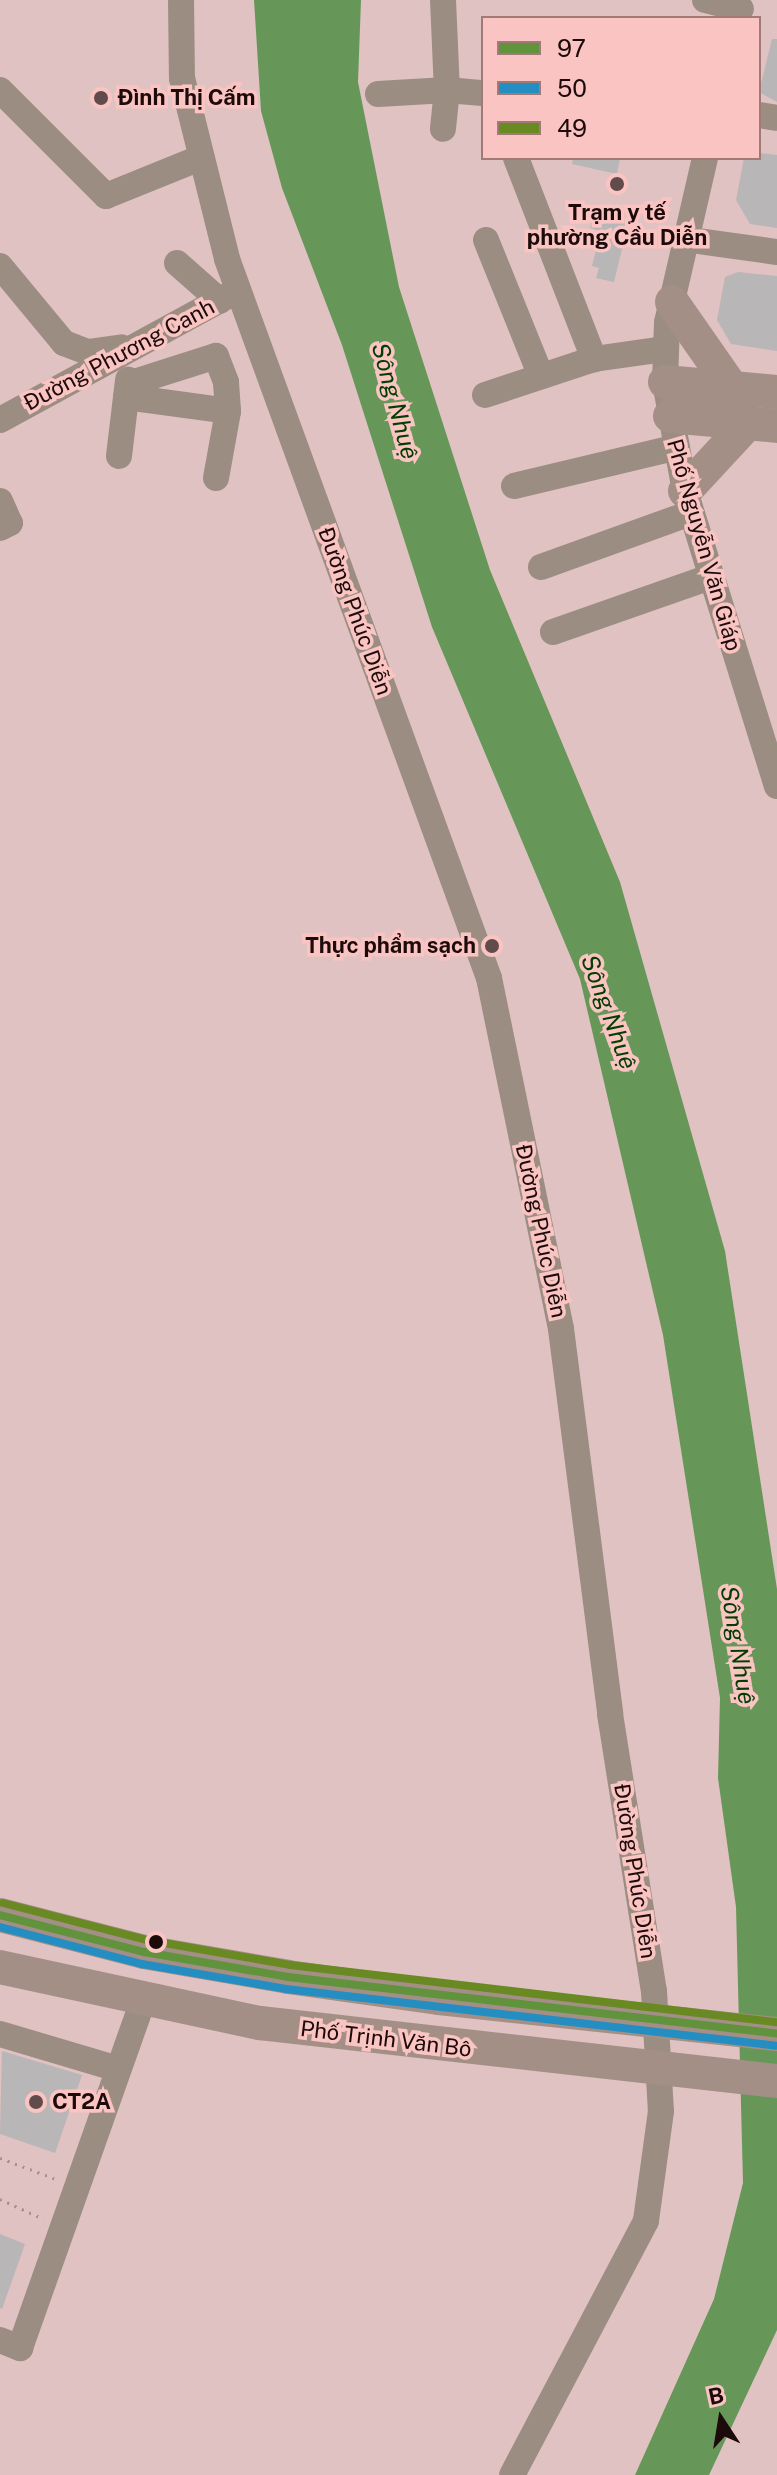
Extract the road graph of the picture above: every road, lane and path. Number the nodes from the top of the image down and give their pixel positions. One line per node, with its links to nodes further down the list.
1 (181, 0): 10 (street, Đường Phúc Diễn)
2 (443, 0): 6 (street)
3 (705, 0): 4 (street)
4 (741, 9)
5 (0, 90): 10 (street)
6 (447, 90): 7 (street); 8 (street); 9 (street)
7 (481, 93)
8 (378, 94)
9 (443, 129)
10 (200, 158): 18 (street, Đường Phúc Diễn)
11 (517, 160): 21 (street)
12 (704, 160): 13 (street, Phố Nguyễn Văn Giáp)
13 (684, 239): 15 (street); 19 (street, Phố Nguyễn Văn Giáp)
14 (486, 240): 23 (street)
15 (777, 252)
16 (177, 263): 18 (street)
17 (5, 283): 20 (street)
18 (229, 296): 20 (street, Đường Phương Canh); 45 (street, Đường Phúc Diễn)
19 (672, 302): 22 (street, Phố Nguyễn Văn Giáp); 24 (main road)
20 (134, 347): 25 (street); 29 (street, Đường Phương Canh)
21 (594, 359): 22 (street); 23 (street)
22 (665, 366): 24 (main road); 31 (street, Phố Nguyễn Văn Giáp)
23 (541, 376): 27 (street)
24 (732, 388): 26 (main road)
25 (127, 391): 28 (street); 28 (street); 32 (street)
26 (777, 392)
27 (485, 395)
28 (228, 411): 33 (street)
29 (0, 420)
30 (762, 425): 31 (main road); 36 (main road)
31 (672, 432): 34 (street); 36 (street, Phố Nguyễn Văn Giáp)
32 (119, 456)
33 (216, 478)
34 (514, 486)
35 (0, 501): 37 (street)
36 (688, 502): 38 (street); 39 (street, Phố Nguyễn Văn Giáp)
37 (0, 528)
38 (541, 567)
39 (710, 577): 40 (street); 41 (street, Phố Nguyễn Văn Giáp)
40 (553, 632)
41 (777, 786)
42 (0, 1915): 45 (main road)
43 (0, 1967): 44 (main road, Phố Trịnh Văn Bô)
44 (143, 2001): 48 (street); 49 (main road, Phố Trịnh Văn Bô)
45 (672, 2022): 47 (main road); 49 (street, Đường Phúc Diễn)
46 (0, 2034): 48 (street)
47 (777, 2034)
48 (118, 2069): 52 (street)
49 (674, 2069): 50 (main road, Phố Trịnh Văn Bô); 56 (street, Đường Phúc Diễn)
50 (777, 2081)
51 (0, 2158): 52 (path)
52 (77, 2186): 54 (street)
53 (0, 2199): 54 (path)
54 (62, 2227): 55 (street)
55 (0, 2340)
56 (512, 2475)

